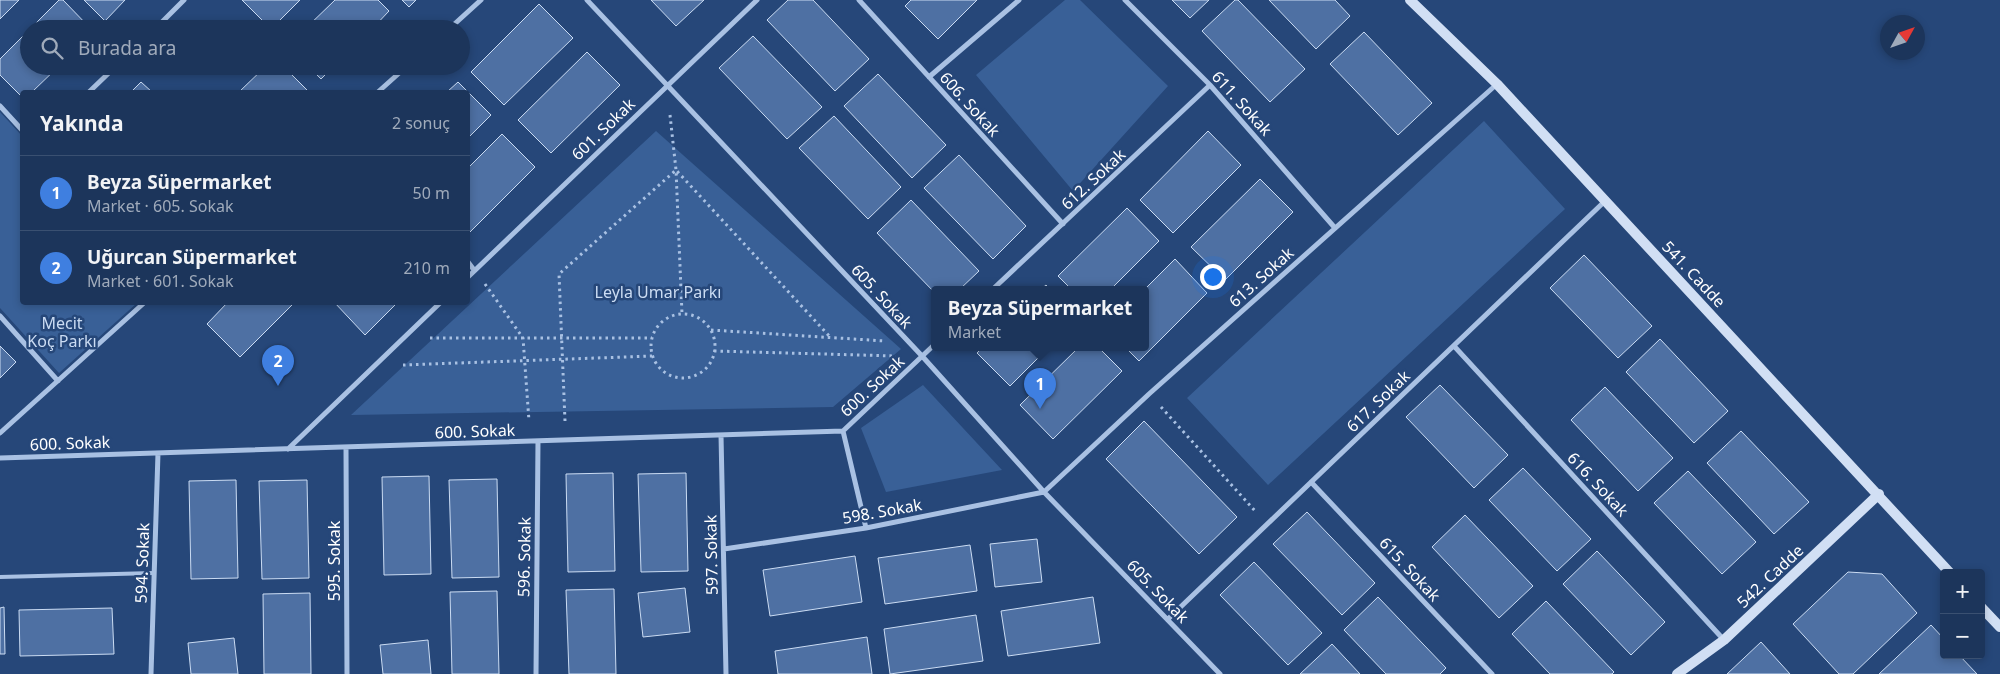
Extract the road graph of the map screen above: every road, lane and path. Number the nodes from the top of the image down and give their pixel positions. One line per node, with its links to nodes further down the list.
1 (184, 0): 9 (street)
2 (481, 0): 10 (street)
3 (587, 0): 15 (street, 605. Sokak)
4 (757, 0): 15 (street, 601. Sokak)
5 (859, 0): 13 (street, 606. Sokak)
6 (1019, 0): 13 (street)
7 (1124, 0): 16 (street, 611. Sokak)
8 (1410, 0): 14 (street, 541. Cadde)
9 (164, 20)
10 (459, 20)
11 (107, 75): 17 (street)
12 (397, 75): 18 (street)
13 (929, 77): 23 (street, 606. Sokak)
14 (1497, 84): 22 (street, 541. Cadde); 24 (street, 613. Sokak)
15 (667, 85): 21 (path); 26 (street, 601. Sokak); 39 (street, 605. Sokak)
16 (1210, 85): 23 (street, 612. Sokak); 24 (street, 611. Sokak)
17 (91, 90)
18 (380, 90)
19 (0, 106): 20 (street)
20 (20, 128)
21 (676, 170): 31 (path); 36 (path); 38 (path)
22 (1605, 201): 40 (street, 617. Sokak); 62 (street, 541. Cadde)
23 (1063, 224): 28 (street, 612. Sokak)
24 (1335, 228): 49 (street, 613. Sokak)
25 (470, 265): 26 (street)
26 (474, 270): 27 (street, 601. Sokak); 35 (path)
27 (470, 274)
28 (996, 286)
29 (142, 305): 48 (street)
30 (438, 305): 34 (street)
31 (682, 314): 33 (path); 37 (path)
32 (0, 316): 48 (street)
33 (710, 330): 38 (path); 42 (path)
34 (404, 338): 35 (path); 47 (street)
35 (523, 338): 36 (path); 46 (path)
36 (561, 338): 37 (path); 45 (path)
37 (652, 338): 43 (path)
38 (831, 338): 39 (path)
39 (909, 343): 44 (street, 605. Sokak)
40 (1454, 346): 60 (street, 617. Sokak); 72 (street, 616. Sokak)
41 (931, 348): 44 (street)
42 (714, 351): 43 (path); 44 (path)
43 (652, 356): 45 (path)
44 (922, 356): 52 (street, 600. Sokak); 61 (street, 605. Sokak)
45 (563, 360): 46 (path); 51 (path)
46 (525, 361): 47 (path); 50 (path)
47 (375, 365): 57 (street)
48 (58, 381): 53 (street)
49 (1148, 394): 61 (street, 613. Sokak); 63 (path)
50 (536, 421)
51 (556, 421)
52 (843, 431): 54 (street, 600. Sokak); 64 (street)
53 (0, 433)
54 (721, 435): 55 (street, 600. Sokak); 65 (street, 597. Sokak)
55 (538, 441): 56 (street, 600. Sokak); 75 (street, 596. Sokak)
56 (346, 448): 57 (street, 600. Sokak); 74 (street, 595. Sokak)
57 (288, 450): 58 (street, 600. Sokak)
58 (158, 453): 59 (street, 600. Sokak); 67 (street, 594. Sokak)
59 (0, 458)
60 (1311, 482): 63 (street, 617. Sokak); 78 (street, 615. Sokak)
61 (1044, 492): 64 (street, 598. Sokak); 70 (street, 605. Sokak)
62 (1879, 494): 66 (street, 541. Cadde); 72 (street, 542. Cadde)
63 (1267, 524): 70 (street, 617. Sokak)
64 (866, 528): 65 (street, 598. Sokak)
65 (724, 549): 76 (street, 597. Sokak)
66 (1946, 569)
67 (154, 573): 68 (lane); 73 (street, 594. Sokak)
68 (0, 577)
69 (1985, 611): 71 (street)
70 (1168, 619): 77 (street, 605. Sokak)
71 (2000, 627)
72 (1724, 640): 79 (street, 542. Cadde)
73 (151, 674)
74 (347, 674)
75 (536, 674)
76 (726, 674)
77 (1220, 674)
78 (1492, 674)
79 (1677, 674)

